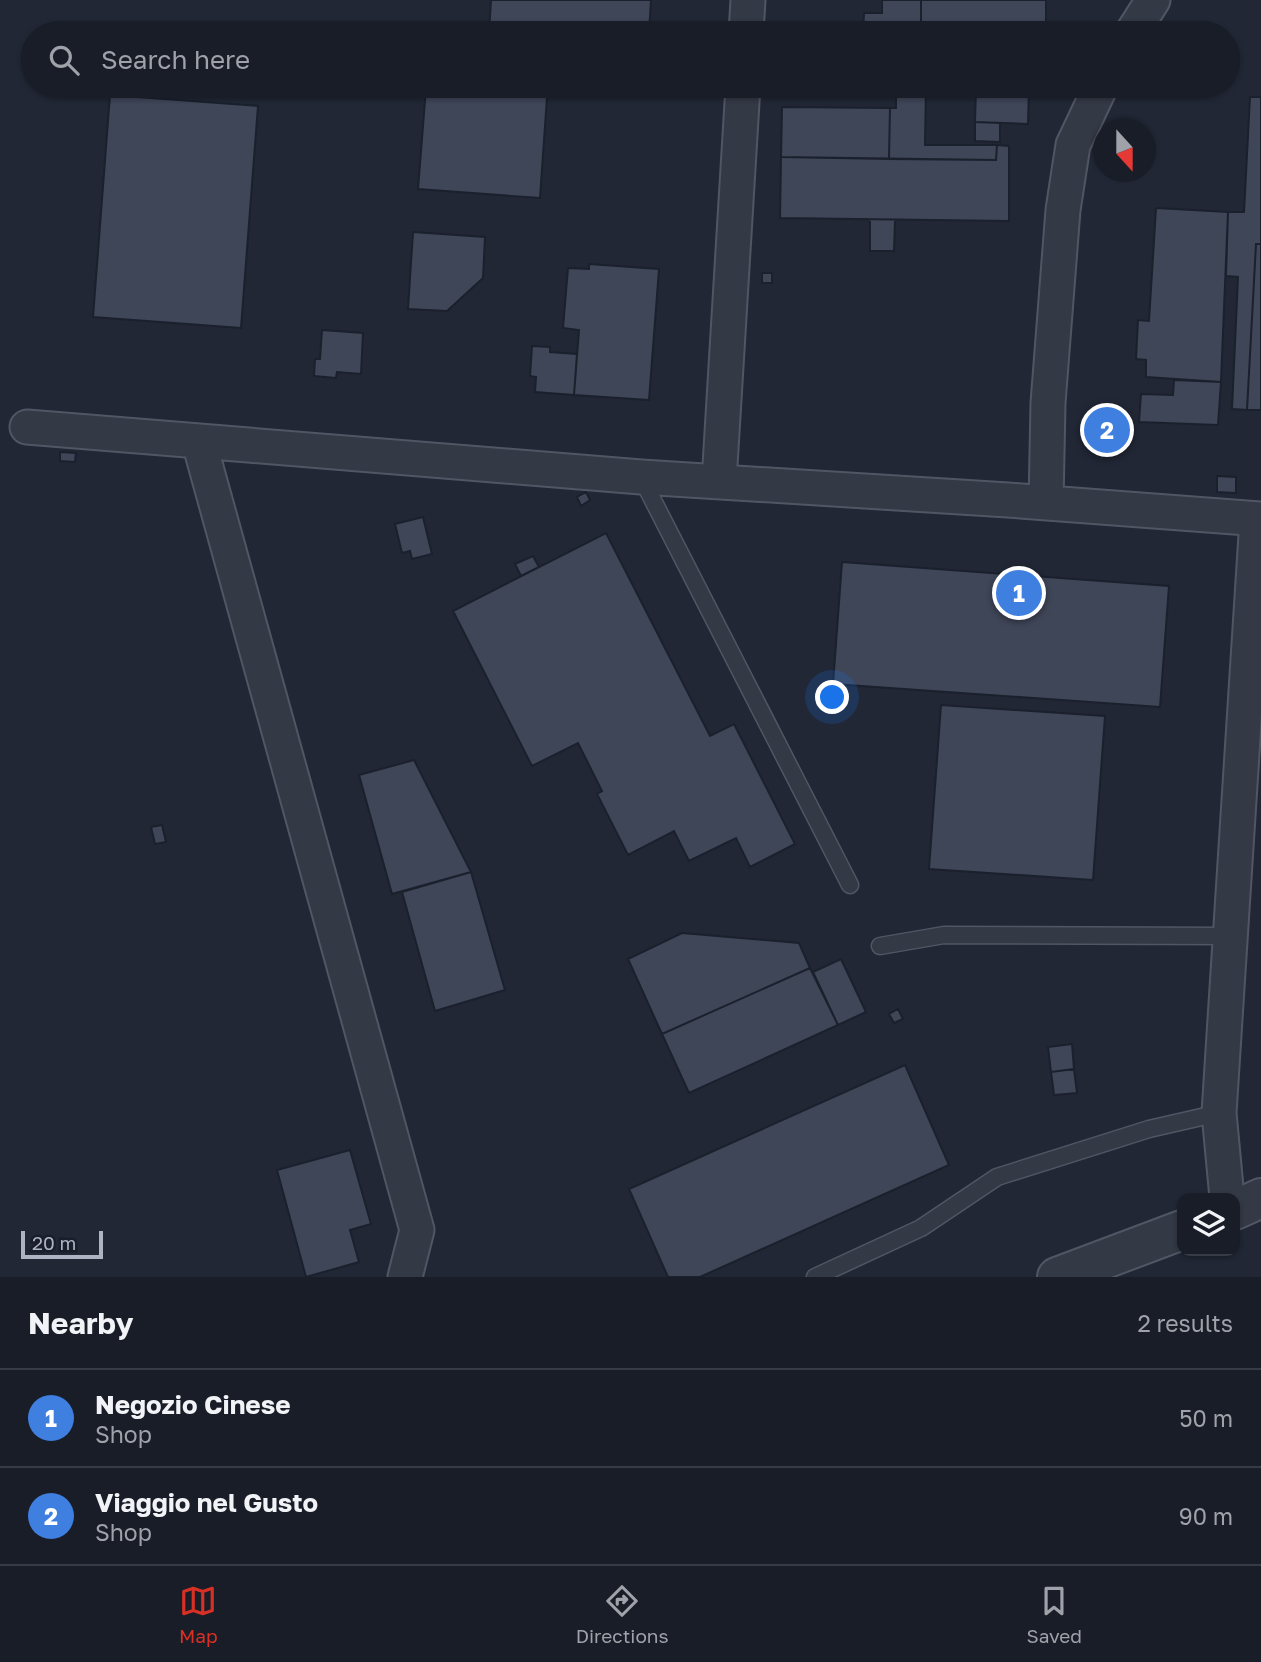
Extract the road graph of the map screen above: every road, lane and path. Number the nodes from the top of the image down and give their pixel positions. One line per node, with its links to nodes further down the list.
1 (748, 0): 3 (street)
2 (1153, 0): 4 (street)
3 (747, 21)
4 (1140, 21)
5 (742, 98): 10 (street)
6 (1095, 98): 11 (street)
7 (27, 427): 8 (street)
8 (199, 442): 9 (street); 22 (street)
9 (641, 477): 10 (street); 13 (lane)
10 (719, 482): 11 (street)
11 (1046, 503): 12 (street)
12 (1259, 519): 14 (street)
13 (850, 885)
14 (1231, 936): 15 (lane); 16 (street)
15 (880, 946)
16 (1219, 1113): 17 (street); 23 (lane)
17 (1227, 1193)
18 (1261, 1198): 19 (street)
19 (1240, 1208)
20 (1177, 1232): 21 (street)
21 (1061, 1276)
22 (405, 1277)
23 (815, 1277)

